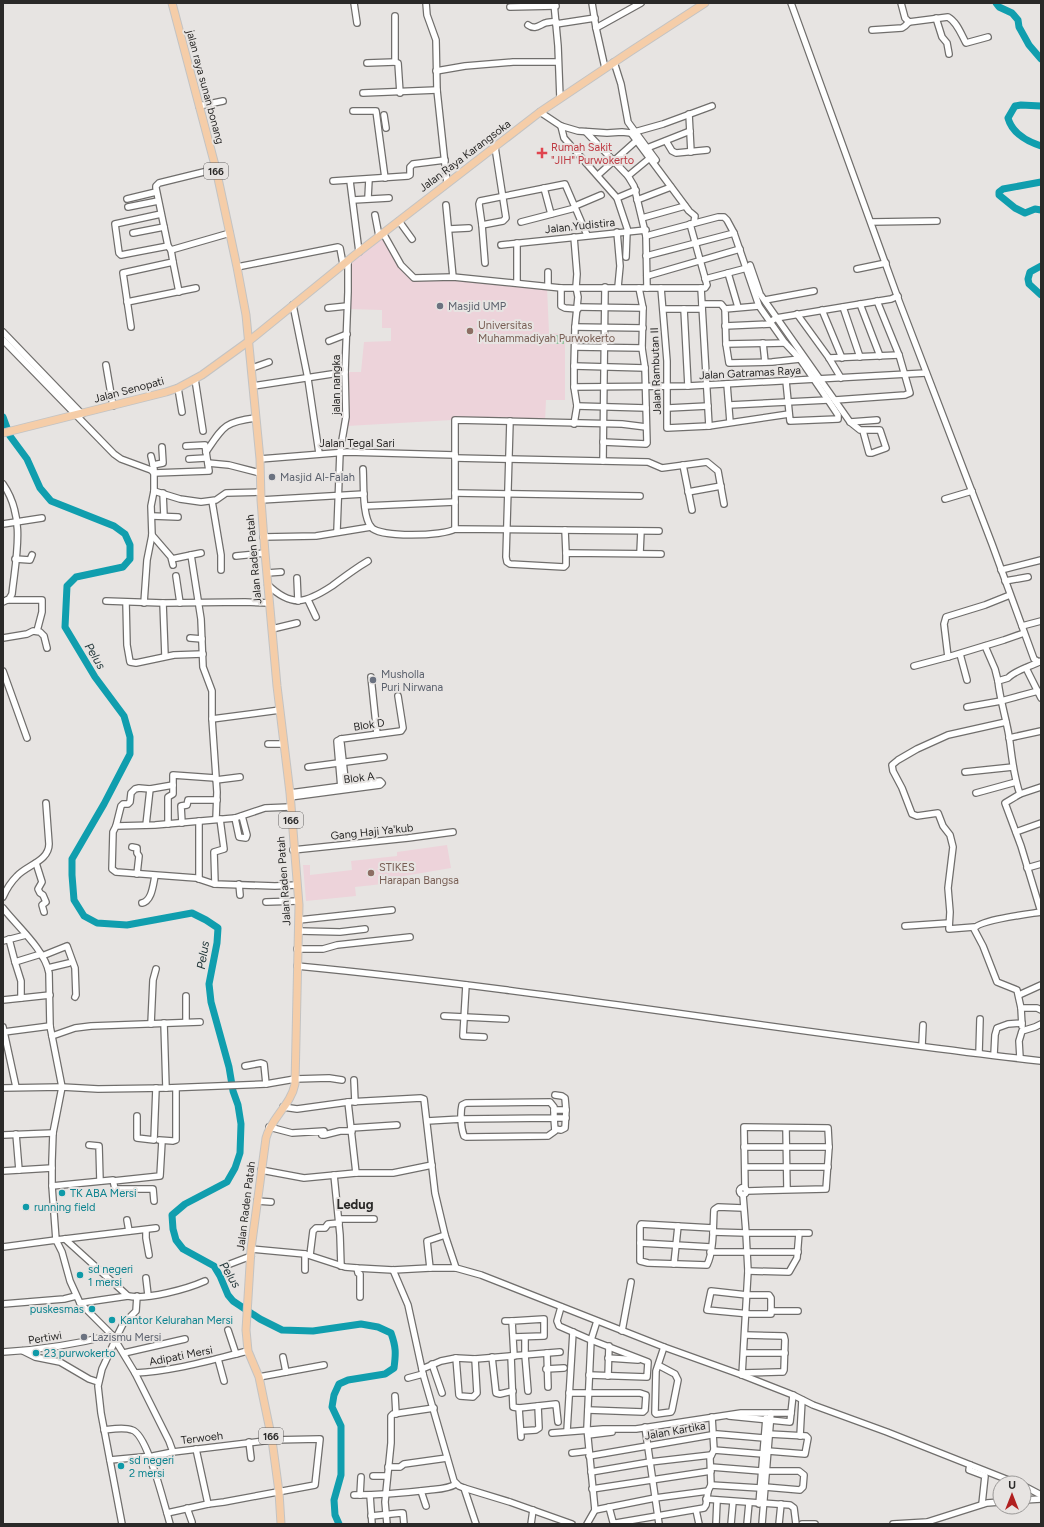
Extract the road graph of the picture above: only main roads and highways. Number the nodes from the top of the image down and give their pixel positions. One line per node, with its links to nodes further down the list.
1 (172, 3): 3 (main road, jalan raya sunan bonang / 166)
2 (705, 3): 3 (main road, Jalan Raya Karangsoka)
3 (249, 341): 4 (main road, Jalan Senopati); 5 (main road, Jalan Raden Patah / 166)
4 (3, 434)
5 (281, 1524)

